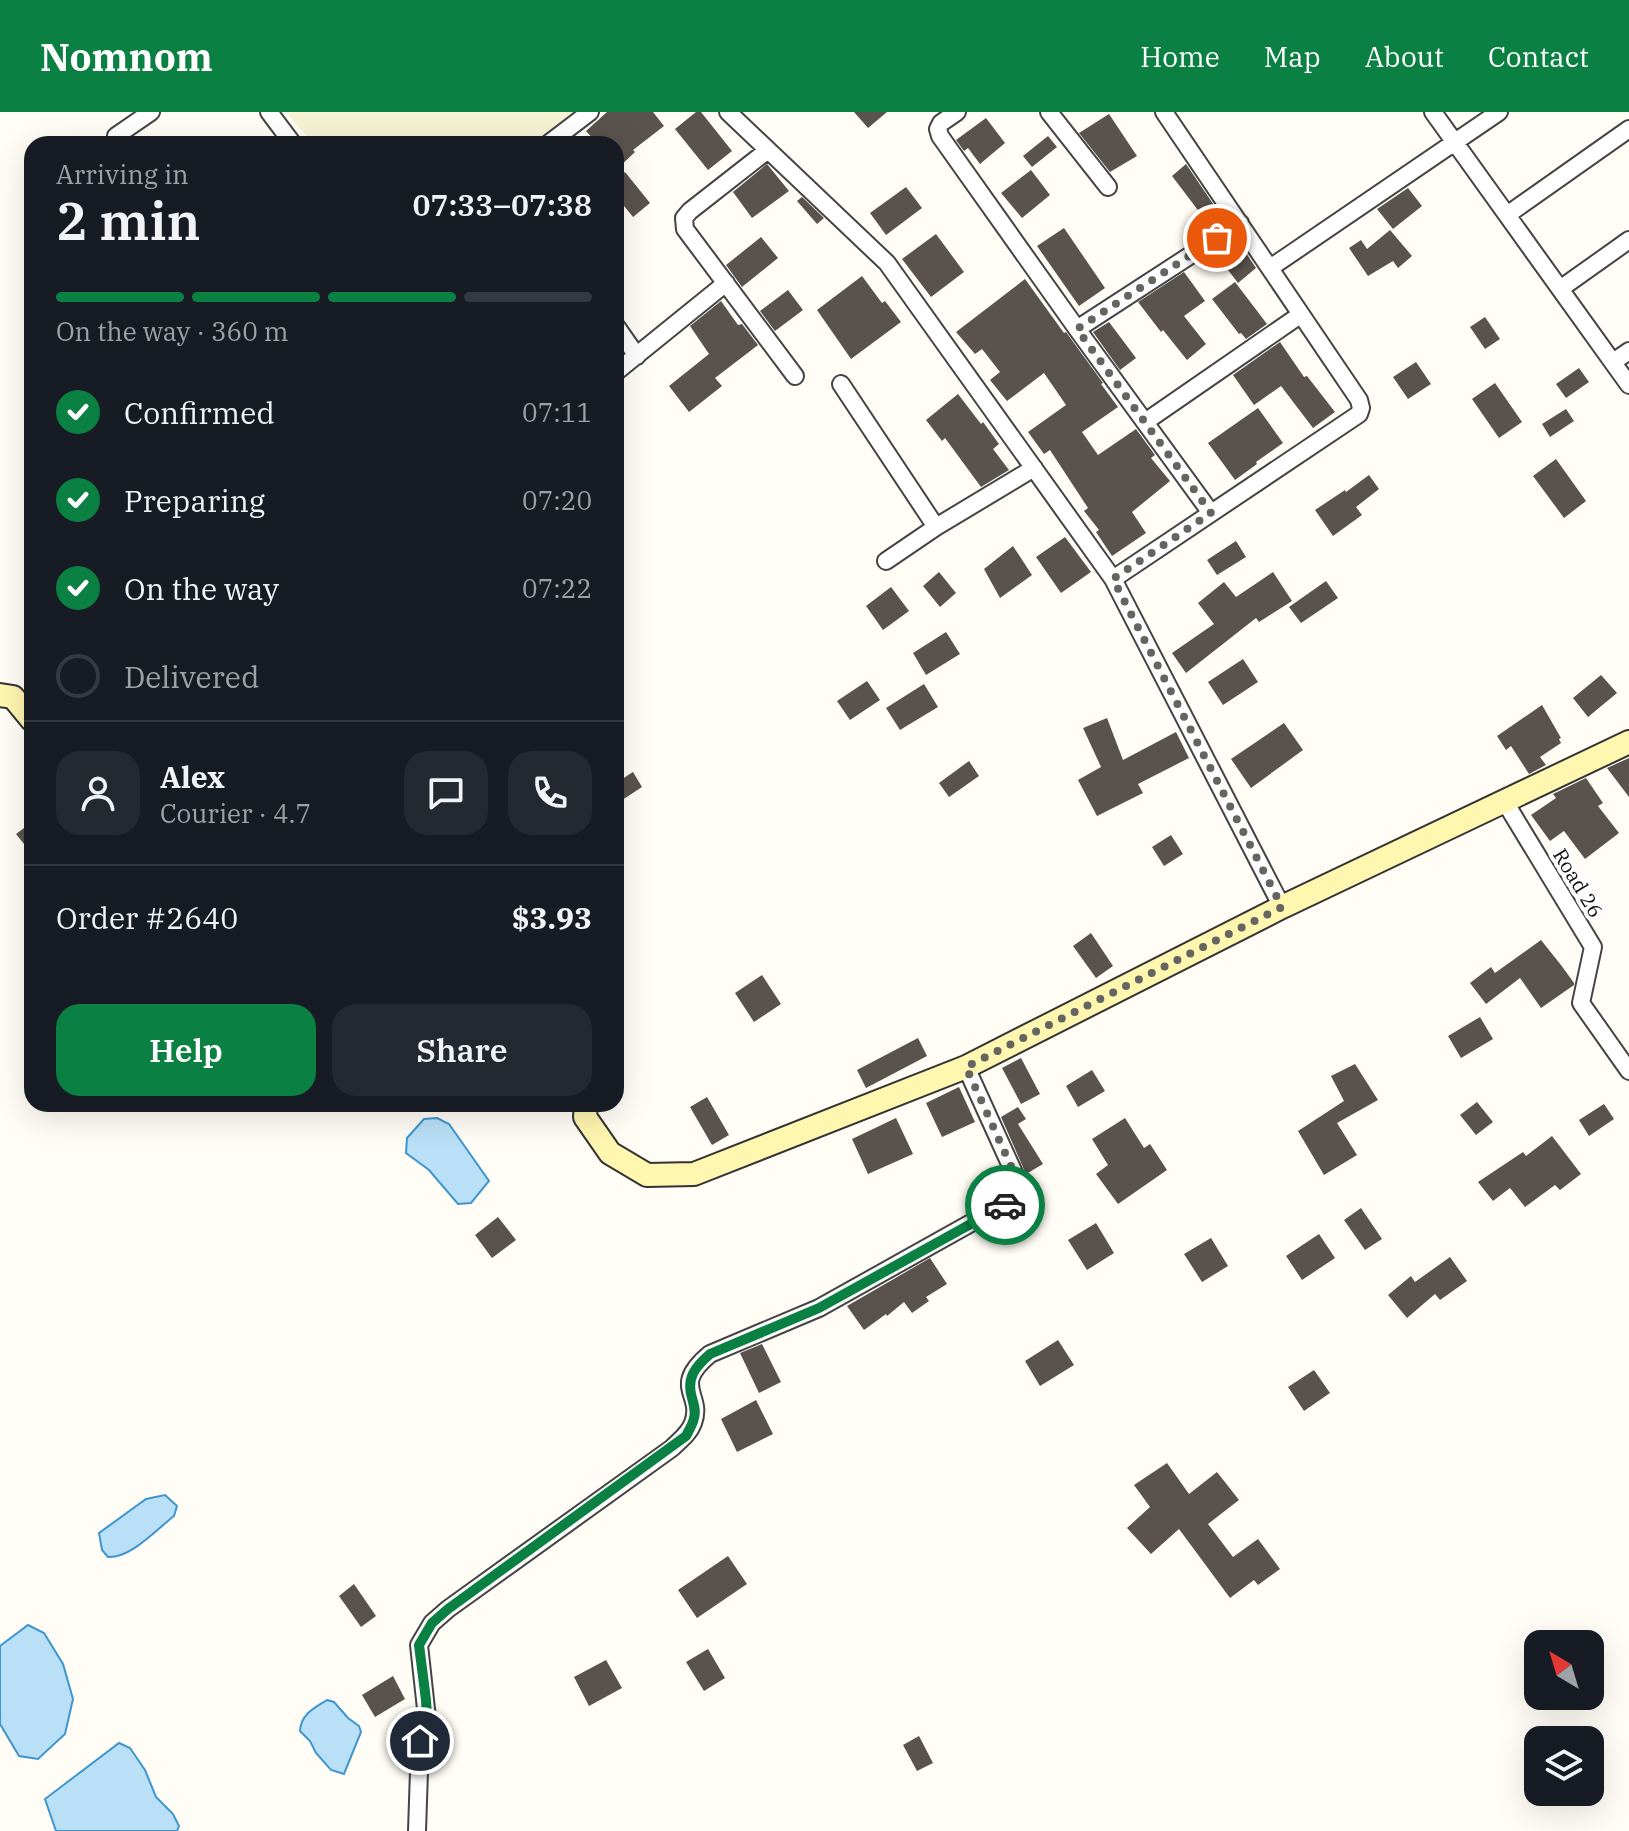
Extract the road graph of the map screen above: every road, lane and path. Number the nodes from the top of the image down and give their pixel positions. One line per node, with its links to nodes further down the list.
1 (269, 112): 12 (street)
2 (590, 112): 13 (street)
3 (957, 112): 24 (street)
4 (1049, 112): 16 (street)
5 (1164, 112): 18 (street)
6 (1433, 112): 14 (street)
7 (1499, 112): 14 (street)
8 (141, 115): 11 (street)
9 (738, 115): 15 (street)
10 (1629, 129): 17 (street)
11 (116, 136)
12 (287, 136)
13 (558, 136)
14 (1455, 142): 17 (street); 20 (street)
15 (768, 150): 21 (street); 34 (street)
16 (1108, 187)
17 (1507, 215): 22 (street)
18 (1240, 223): 20 (street); 24 (street)
19 (1629, 240): 22 (street)
20 (1270, 268): 23 (street)
21 (726, 283): 27 (street); 30 (street)
22 (1560, 289): 28 (street)
23 (1300, 315): 33 (street); 35 (street)
24 (1077, 329): 33 (street)
25 (624, 337): 27 (street)
26 (1629, 351): 28 (street)
27 (637, 356): 29 (street)
28 (1613, 362): 32 (street)
29 (624, 366)
30 (795, 376)
31 (841, 384): 36 (street)
32 (1629, 385)
33 (1145, 422): 35 (street)
34 (1034, 468): 36 (street); 38 (street)
35 (1211, 513): 38 (street)
36 (936, 527): 37 (street)
37 (886, 561)
38 (1113, 579): 43 (street)
39 (0, 695): 40 (main road)
40 (24, 710)
41 (1629, 742): 42 (main road)
42 (1505, 802): 43 (main road); 45 (street, Road 26)
43 (1282, 907): 44 (main road)
44 (966, 1067): 46 (main road); 47 (street)
45 (1629, 1071)
46 (585, 1112)
47 (417, 1831)

